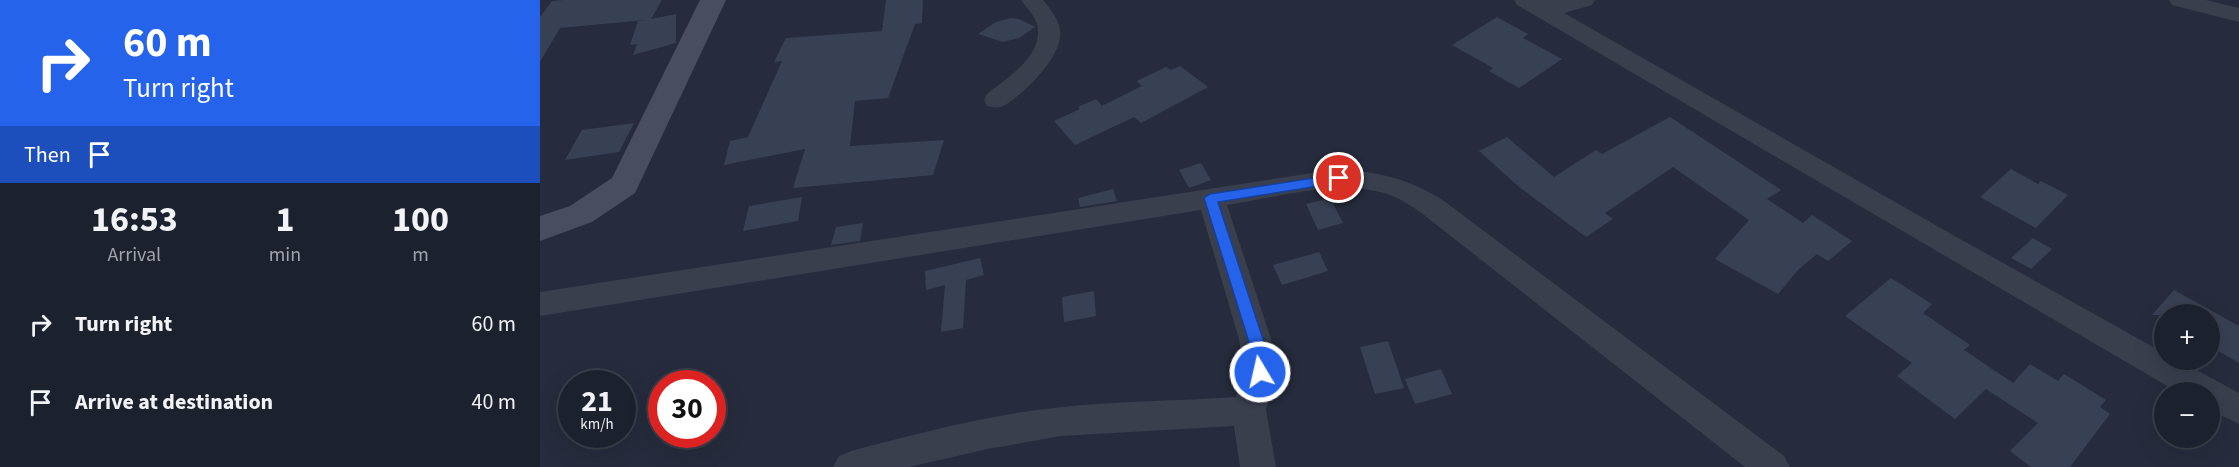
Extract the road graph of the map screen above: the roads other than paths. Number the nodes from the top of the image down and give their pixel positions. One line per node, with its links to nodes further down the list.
1 (713, 0): 9 (street)
2 (1032, 0): 7 (street)
3 (1584, 0): 5 (street)
4 (2180, 0): 6 (street)
5 (1533, 4): 11 (street)
6 (2239, 15)
7 (996, 100)
8 (1210, 198): 10 (street); 13 (street); 18 (street)
9 (540, 229)
10 (540, 304)
11 (2189, 382)
12 (2220, 399): 14 (street)
13 (1249, 410): 15 (street); 17 (street)
14 (2239, 410)
15 (896, 460): 16 (street)
16 (850, 467)
17 (1258, 467)
18 (1772, 467)

